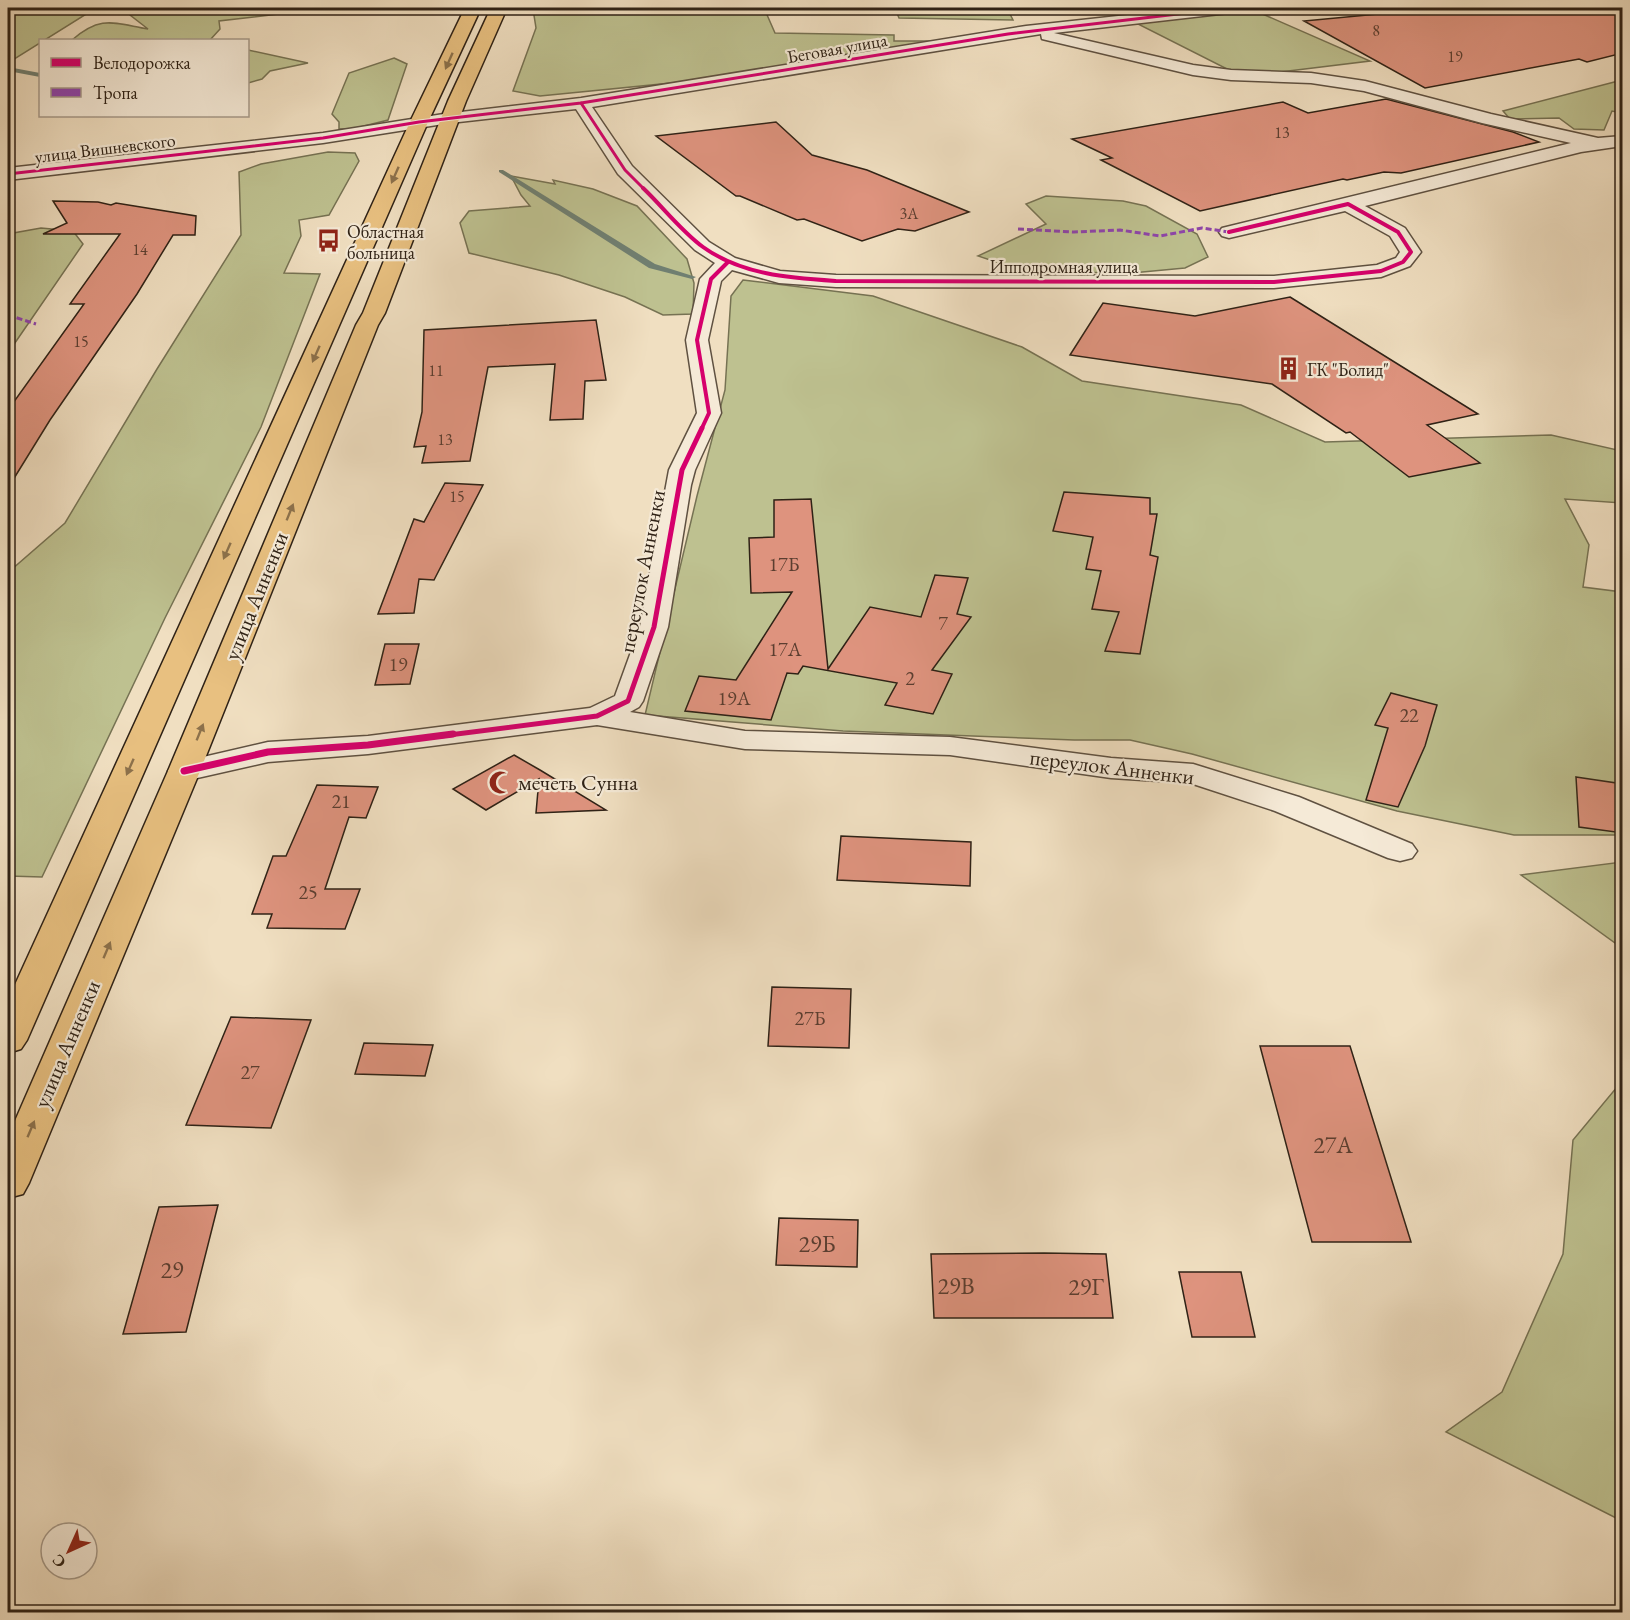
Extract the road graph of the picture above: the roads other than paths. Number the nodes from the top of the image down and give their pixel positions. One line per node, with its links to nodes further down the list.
1 (473, 8): 7 (main road, улица Анненки, one-way to 7)
2 (499, 8): 6 (main road, улица Анненки)
3 (1228, 8): 4 (street, Беговая улица)
4 (1026, 32): 5 (street, Беговая улица); 9 (street)
5 (581, 103): 6 (street, Беговая улица); 13 (street, Ипподромная улица)
6 (450, 118): 7 (street, улица Вишневского); 15 (main road, улица Анненки, one-way to 6)
7 (419, 122): 10 (street, улица Вишневского); 17 (main road, улица Анненки, one-way to 17)
8 (1623, 141): 9 (street)
9 (1595, 143): 11 (street)
10 (8, 174)
11 (1348, 204): 12 (street); 13 (street, Ипподромная улица)
12 (1229, 231)
13 (728, 262): 14 (street, переулок Анненки)
14 (597, 716): 15 (street, переулок Анненки); 16 (street, переулок Анненки)
15 (184, 771): 18 (main road, улица Анненки, one-way to 15)
16 (1400, 850)
17 (8, 1040)
18 (8, 1183)

